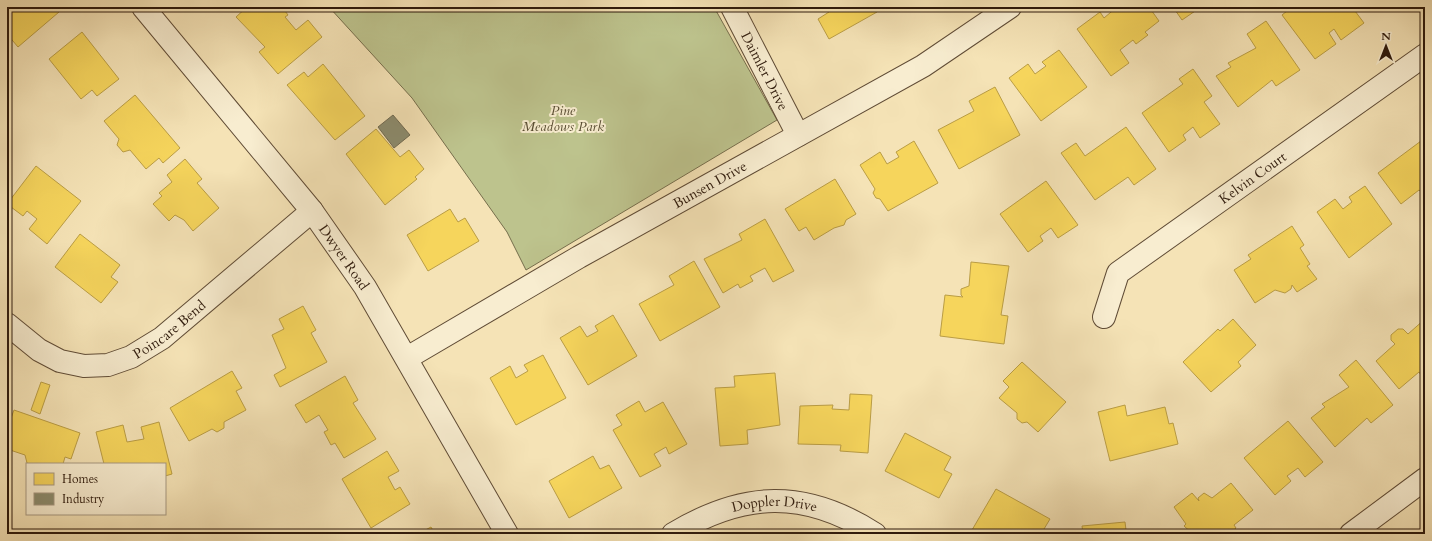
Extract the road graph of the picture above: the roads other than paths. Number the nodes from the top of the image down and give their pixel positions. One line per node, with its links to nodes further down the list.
1 (143, 7): 6 (street, Dwyer Road)
2 (732, 7): 5 (street, Daimler Drive)
3 (1010, 7): 5 (street, Bunsen Drive)
4 (1425, 55): 7 (street, Kelvin Court)
5 (798, 136): 9 (street, Bunsen Drive)
6 (312, 211): 8 (street, Poincare Bend); 9 (street, Dwyer Road)
7 (1104, 317)
8 (7, 324)
9 (407, 358): 11 (street, Dwyer Road)
10 (1425, 479): 14 (street)
11 (507, 534)
12 (673, 534): 13 (street, Doppler Drive)
13 (875, 534)
14 (1351, 534)

